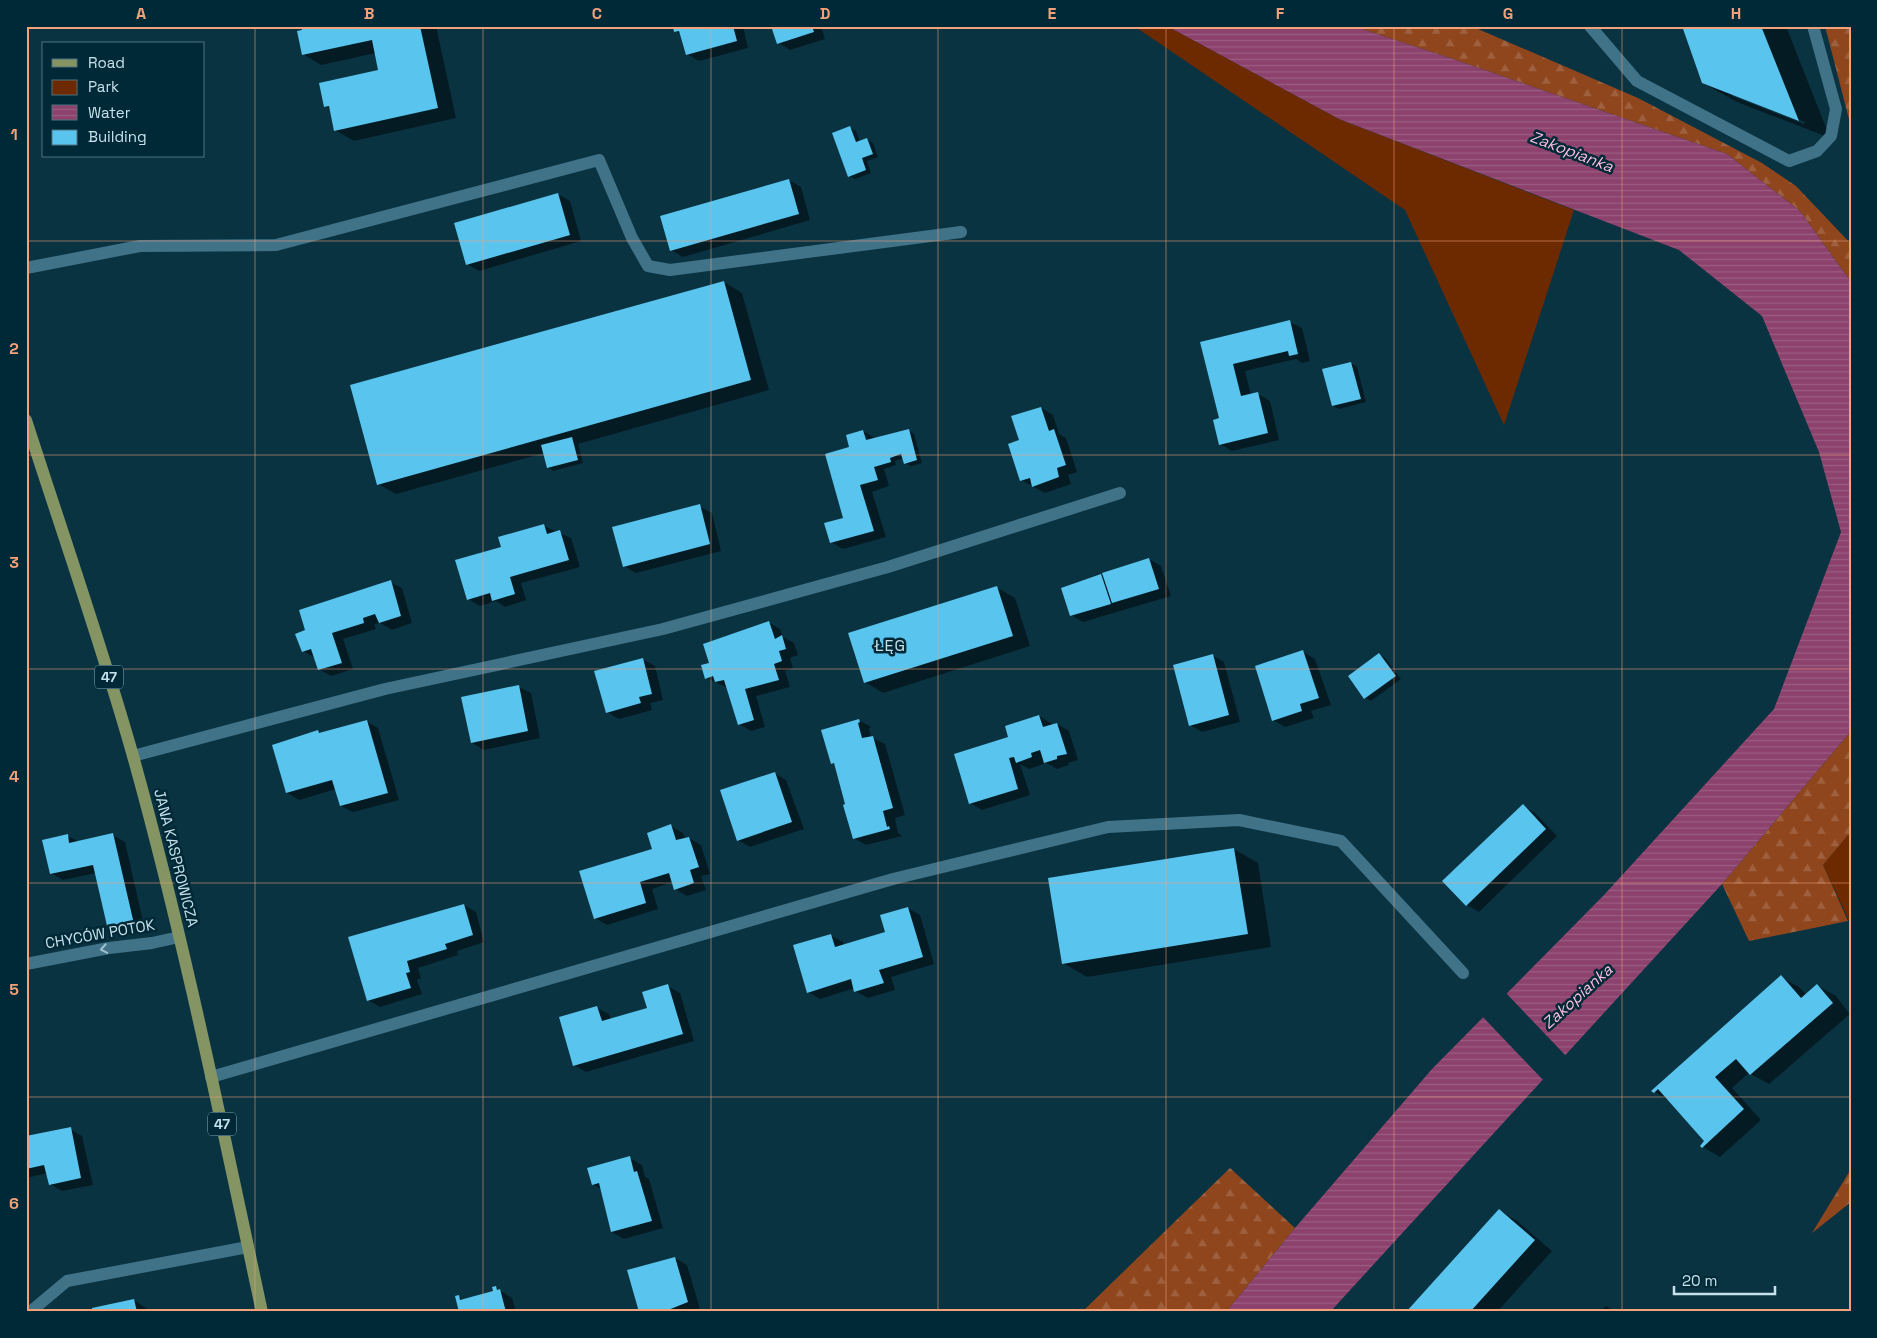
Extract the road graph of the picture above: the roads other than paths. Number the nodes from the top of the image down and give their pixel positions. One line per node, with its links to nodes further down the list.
1 (1590, 26): 2 (street)
2 (1813, 26)
3 (961, 232): 4 (street)
4 (26, 268)
5 (26, 420): 6 (main road, JANA KASPROWICZA / 47)
6 (28, 435): 8 (main road, JANA KASPROWICZA / 47)
7 (1120, 493): 8 (street)
8 (133, 756): 9 (main road, JANA KASPROWICZA / 47)
9 (179, 936): 10 (street, CHYCÓW POTOK, one-way to 10); 12 (main road, JANA KASPROWICZA / 47)
10 (26, 964)
11 (1463, 973): 12 (street)
12 (212, 1077): 13 (main road, JANA KASPROWICZA / 47)
13 (248, 1246): 14 (street); 15 (main road, JANA KASPROWICZA / 47)
14 (30, 1312)
15 (262, 1312)

